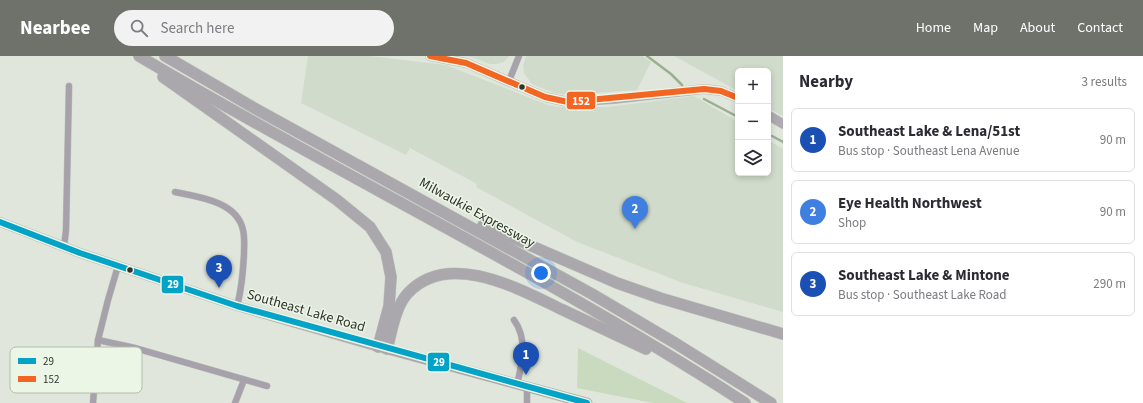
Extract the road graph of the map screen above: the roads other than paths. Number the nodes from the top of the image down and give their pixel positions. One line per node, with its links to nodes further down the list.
1 (138, 56): 21 (highway); 23 (highway, Milwaukie Expressway)
2 (165, 56): 11 (highway, Milwaukie Expressway)
3 (430, 56): 5 (main road)
4 (518, 56): 5 (street)
5 (508, 81): 7 (main road)
6 (68, 86): 13 (street)
7 (735, 97)
8 (771, 117): 9 (main road)
9 (783, 124)
10 (175, 192): 15 (street)
11 (418, 197): 17 (highway); 34 (highway, Milwaukie Expressway)
12 (0, 222): 13 (main road, Southeast Lake Road)
13 (64, 247): 14 (main road, Southeast Lake Road)
14 (118, 266): 15 (main road, Southeast Lake Road); 18 (street)
15 (237, 306): 21 (main road, Southeast Lake Road)
16 (514, 320): 25 (street)
17 (783, 334)
18 (98, 340): 19 (street); 20 (street)
19 (97, 347)
20 (130, 347)
21 (382, 348): 23 (highway); 25 (main road, Southeast Lake Road)
22 (142, 350): 24 (street)
23 (702, 375): 33 (highway, Milwaukie Expressway)
24 (244, 380): 26 (street); 30 (street)
25 (517, 385): 27 (main road, Southeast Lake Road)
26 (267, 386)
27 (527, 388): 31 (street); 32 (main road, Southeast Lake Road)
28 (93, 393): 29 (street)
29 (92, 403)
30 (235, 403)
31 (527, 403)
32 (587, 403)
33 (745, 403)
34 (771, 403)

